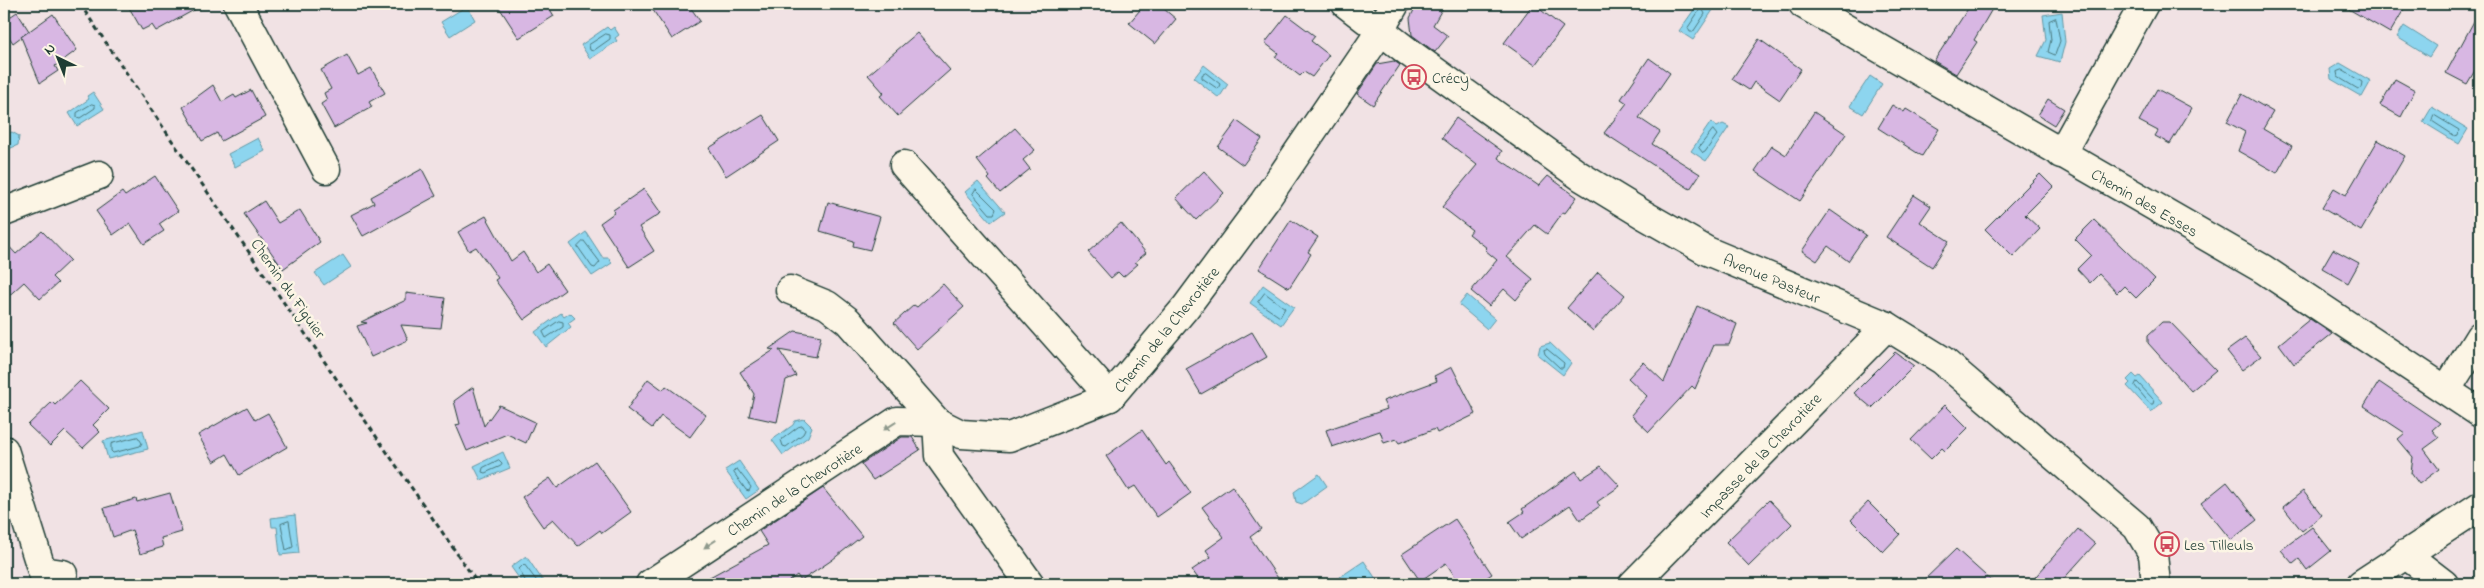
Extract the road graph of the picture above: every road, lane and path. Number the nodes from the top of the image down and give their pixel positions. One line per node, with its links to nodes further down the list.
1 (80, 4): 24 (path, Chemin du Figuier)
2 (238, 4): 10 (street)
3 (1346, 4): 7 (street, Avenue Pasteur)
4 (1395, 4): 7 (street, Chemin de la Chevrotière)
5 (1803, 4): 8 (street, Chemin des Esses)
6 (2144, 4): 8 (street)
7 (1381, 30): 14 (street, Avenue Pasteur); 17 (street, Chemin de la Chevrotière)
8 (2061, 154): 16 (street, Chemin des Esses)
9 (904, 165): 17 (street)
10 (326, 169)
11 (99, 175): 12 (street)
12 (4, 212)
13 (790, 290): 19 (street)
14 (1887, 326): 27 (street, Impasse de la Chevrotière); 28 (street, Avenue Pasteur)
15 (2480, 336): 16 (street)
16 (2447, 389): 18 (street, Chemin des Esses)
17 (1110, 397): 19 (street, Chemin de la Chevrotière)
18 (2480, 413)
19 (937, 422): 25 (street, Chemin de la Chevrotière, one-way to 25); 26 (street)
20 (4, 450): 23 (street)
21 (2480, 506): 22 (street)
22 (2405, 554): 29 (street); 30 (street)
23 (63, 574)
24 (478, 584)
25 (650, 584)
26 (1030, 584)
27 (1633, 584)
28 (2156, 584)
29 (2361, 584)
30 (2444, 584)

